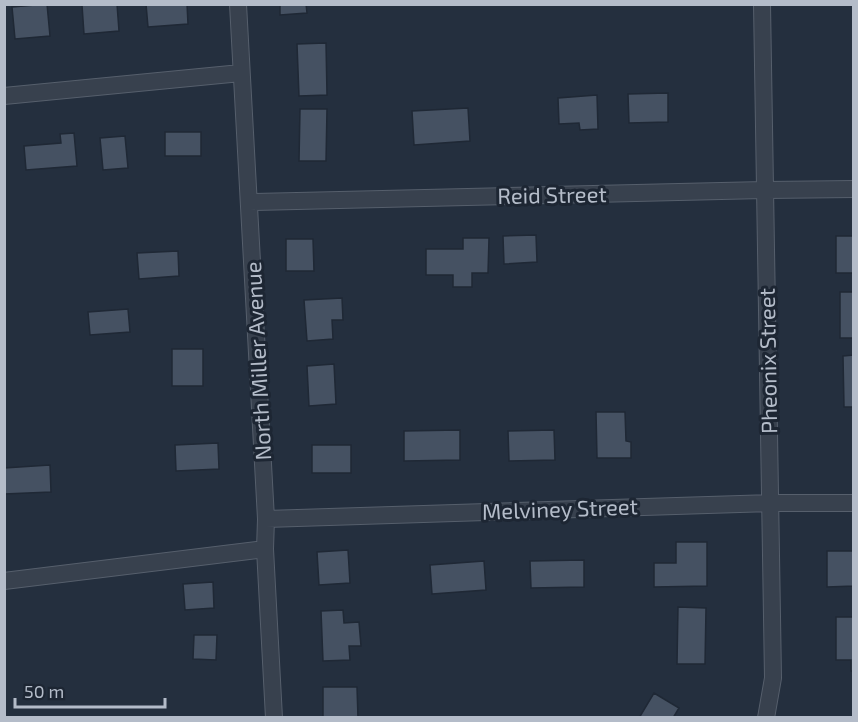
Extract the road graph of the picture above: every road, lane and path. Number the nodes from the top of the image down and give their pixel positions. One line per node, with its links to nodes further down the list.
1 (238, 4): 3 (street, North Miller Avenue)
2 (762, 4): 6 (street, Pheonix Street)
3 (241, 73): 4 (street); 7 (street, North Miller Avenue)
4 (4, 96)
5 (854, 189): 6 (street, Reid Street)
6 (766, 190): 7 (street, Reid Street); 9 (street, Pheonix Street)
7 (250, 202): 10 (street, North Miller Avenue)
8 (854, 502): 9 (street, Melviney Street)
9 (771, 503): 10 (street, Melviney Street); 14 (street, Pheonix Street)
10 (266, 519): 11 (street, North Miller Avenue)
11 (265, 549): 12 (street); 13 (street, North Miller Avenue)
12 (4, 581)
13 (274, 717)
14 (766, 717)

